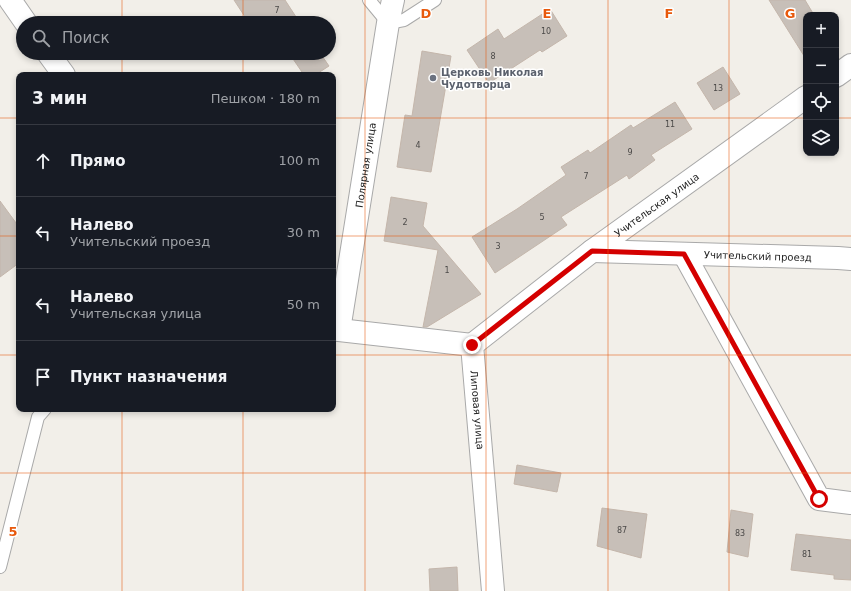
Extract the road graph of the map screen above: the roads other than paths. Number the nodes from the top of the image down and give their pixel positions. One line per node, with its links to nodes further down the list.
1 (10, 0): 5 (street)
2 (369, 0): 6 (lane)
3 (393, 0): 6 (street, Полярная улица)
4 (435, 0): 6 (lane)
5 (21, 16)
6 (388, 22): 15 (street, Полярная улица)
7 (53, 60): 9 (street)
8 (851, 65): 10 (street)
9 (62, 72)
10 (839, 74)
11 (803, 99): 12 (street, Учительская улица)
12 (592, 251): 13 (street, Учительский проезд); 16 (street, Учительская улица)
13 (684, 254): 14 (street, Учительский проезд); 18 (street)
14 (851, 259)
15 (336, 329): 16 (street)
16 (472, 345): 20 (street, Липовая улица)
17 (42, 412): 19 (lane)
18 (851, 504)
19 (0, 567)
20 (493, 591)

